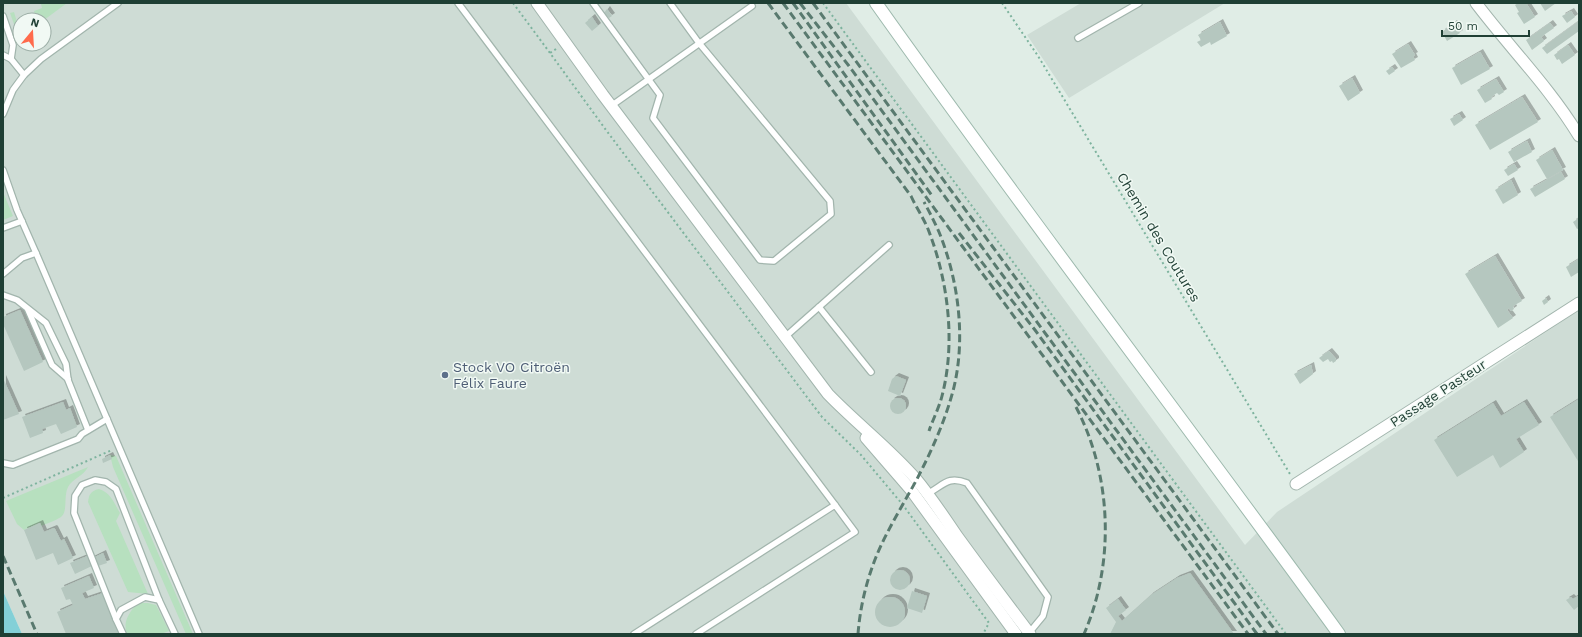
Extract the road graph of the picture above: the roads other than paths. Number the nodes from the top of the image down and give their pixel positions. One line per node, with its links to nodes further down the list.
1 (118, 3): 15 (lane)
2 (458, 3): 39 (lane)
3 (536, 3): 17 (street)
4 (593, 3): 16 (lane)
5 (670, 3): 12 (lane)
6 (876, 3): 49 (main road)
7 (1138, 3): 11 (lane)
8 (1476, 3): 19 (street)
9 (752, 6): 12 (lane)
10 (3, 16): 14 (lane)
11 (1078, 38)
12 (699, 43): 16 (lane); 16 (lane)
13 (3, 55): 14 (lane)
14 (11, 59): 15 (lane)
15 (24, 75): 18 (lane)
16 (649, 79): 17 (lane)
17 (611, 106): 30 (street)
18 (3, 114)
19 (1579, 136)
20 (3, 170): 21 (lane)
21 (22, 221): 22 (lane); 24 (lane)
22 (3, 228)
23 (889, 245): 28 (lane)
24 (36, 253): 25 (lane); 34 (lane)
25 (3, 274)
26 (3, 294): 29 (lane)
27 (1579, 303): 37 (street, Passage Pasteur)
28 (819, 307): 30 (lane); 31 (lane)
29 (28, 308): 32 (lane); 32 (lane)
30 (785, 337): 33 (street)
31 (871, 372)
32 (68, 380): 35 (lane)
33 (851, 418): 38 (street); 47 (street)
34 (107, 419): 35 (lane); 44 (lane)
35 (88, 430): 36 (lane)
36 (3, 463)
37 (1296, 484)
38 (926, 494): 48 (street); 48 (lane)
39 (836, 505): 45 (lane); 46 (lane)
40 (159, 600): 41 (lane); 41 (lane); 43 (lane)
41 (116, 619): 42 (lane)
42 (123, 634)
43 (175, 634)
44 (199, 634)
45 (634, 634)
46 (696, 634)
47 (1016, 634)
48 (1029, 634)
49 (1339, 634)

